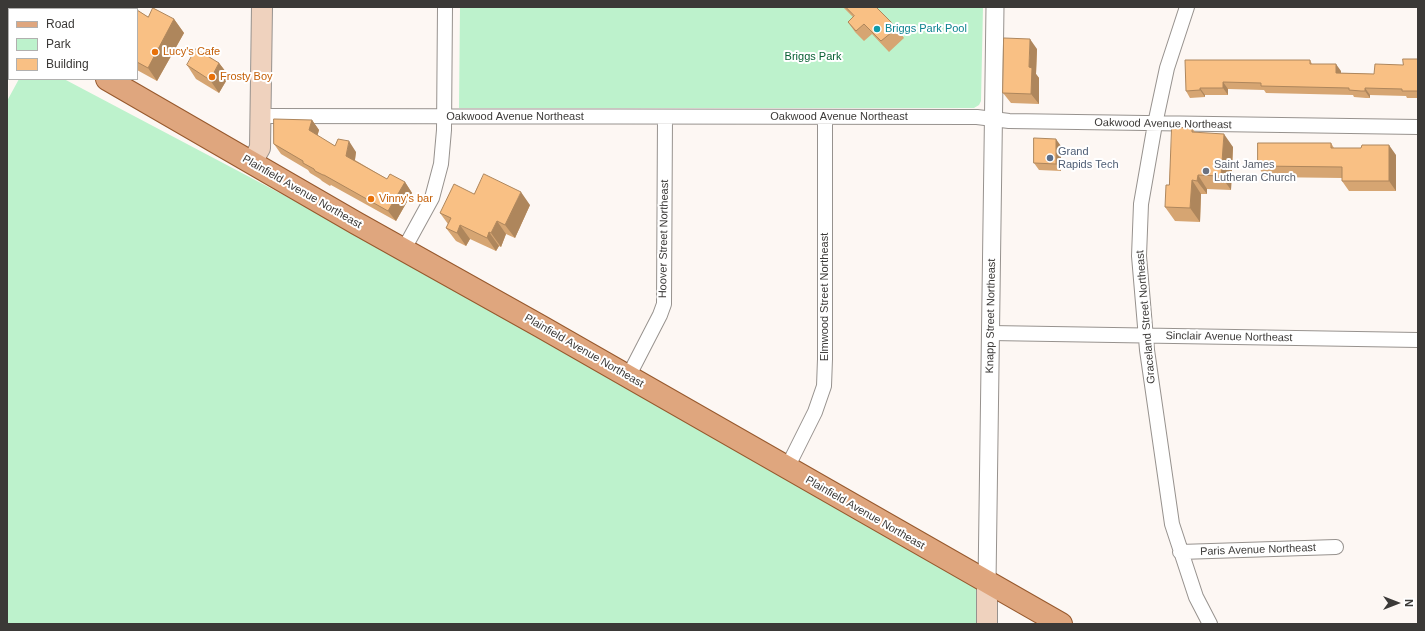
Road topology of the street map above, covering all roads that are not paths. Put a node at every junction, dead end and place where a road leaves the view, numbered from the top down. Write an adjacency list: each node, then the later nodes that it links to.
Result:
1 (262, 7): 6 (main road)
2 (445, 7): 7 (street)
3 (994, 7): 10 (street, Knapp Street Northeast)
4 (1187, 7): 11 (street, Graceland Street Northeast)
5 (109, 80): 13 (main road, Plainfield Avenue Northeast)
6 (260, 116): 7 (street, Oakwood Avenue Northeast); 13 (main road)
7 (444, 117): 8 (street, Oakwood Avenue Northeast); 14 (street)
8 (665, 117): 9 (street, Oakwood Avenue Northeast); 18 (street, Hoover Street Northeast)
9 (825, 117): 10 (street, Oakwood Avenue Northeast); 19 (street, Elmwood Street Northeast)
10 (993, 119): 11 (street, Oakwood Avenue Northeast); 15 (street, Knapp Street Northeast)
11 (1155, 124): 12 (street, Oakwood Avenue Northeast); 16 (street, Graceland Street Northeast)
12 (1418, 127)
13 (252, 162): 14 (main road, Plainfield Avenue Northeast)
14 (404, 250): 18 (main road, Plainfield Avenue Northeast)
15 (991, 333): 16 (street, Sinclair Avenue Northeast); 22 (street, Knapp Street Northeast)
16 (1146, 335): 17 (street, Sinclair Avenue Northeast); 21 (street, Graceland Street Northeast)
17 (1418, 340)
18 (628, 377): 19 (main road, Plainfield Avenue Northeast)
19 (787, 468): 22 (main road, Plainfield Avenue Northeast)
20 (1336, 547): 21 (street, Paris Avenue Northeast)
21 (1180, 552): 25 (street, Graceland Street Northeast)
22 (987, 582): 23 (main road, Knapp Street Northeast); 24 (main road, Plainfield Avenue Northeast)
23 (987, 624)
24 (1061, 624)
25 (1210, 624)

